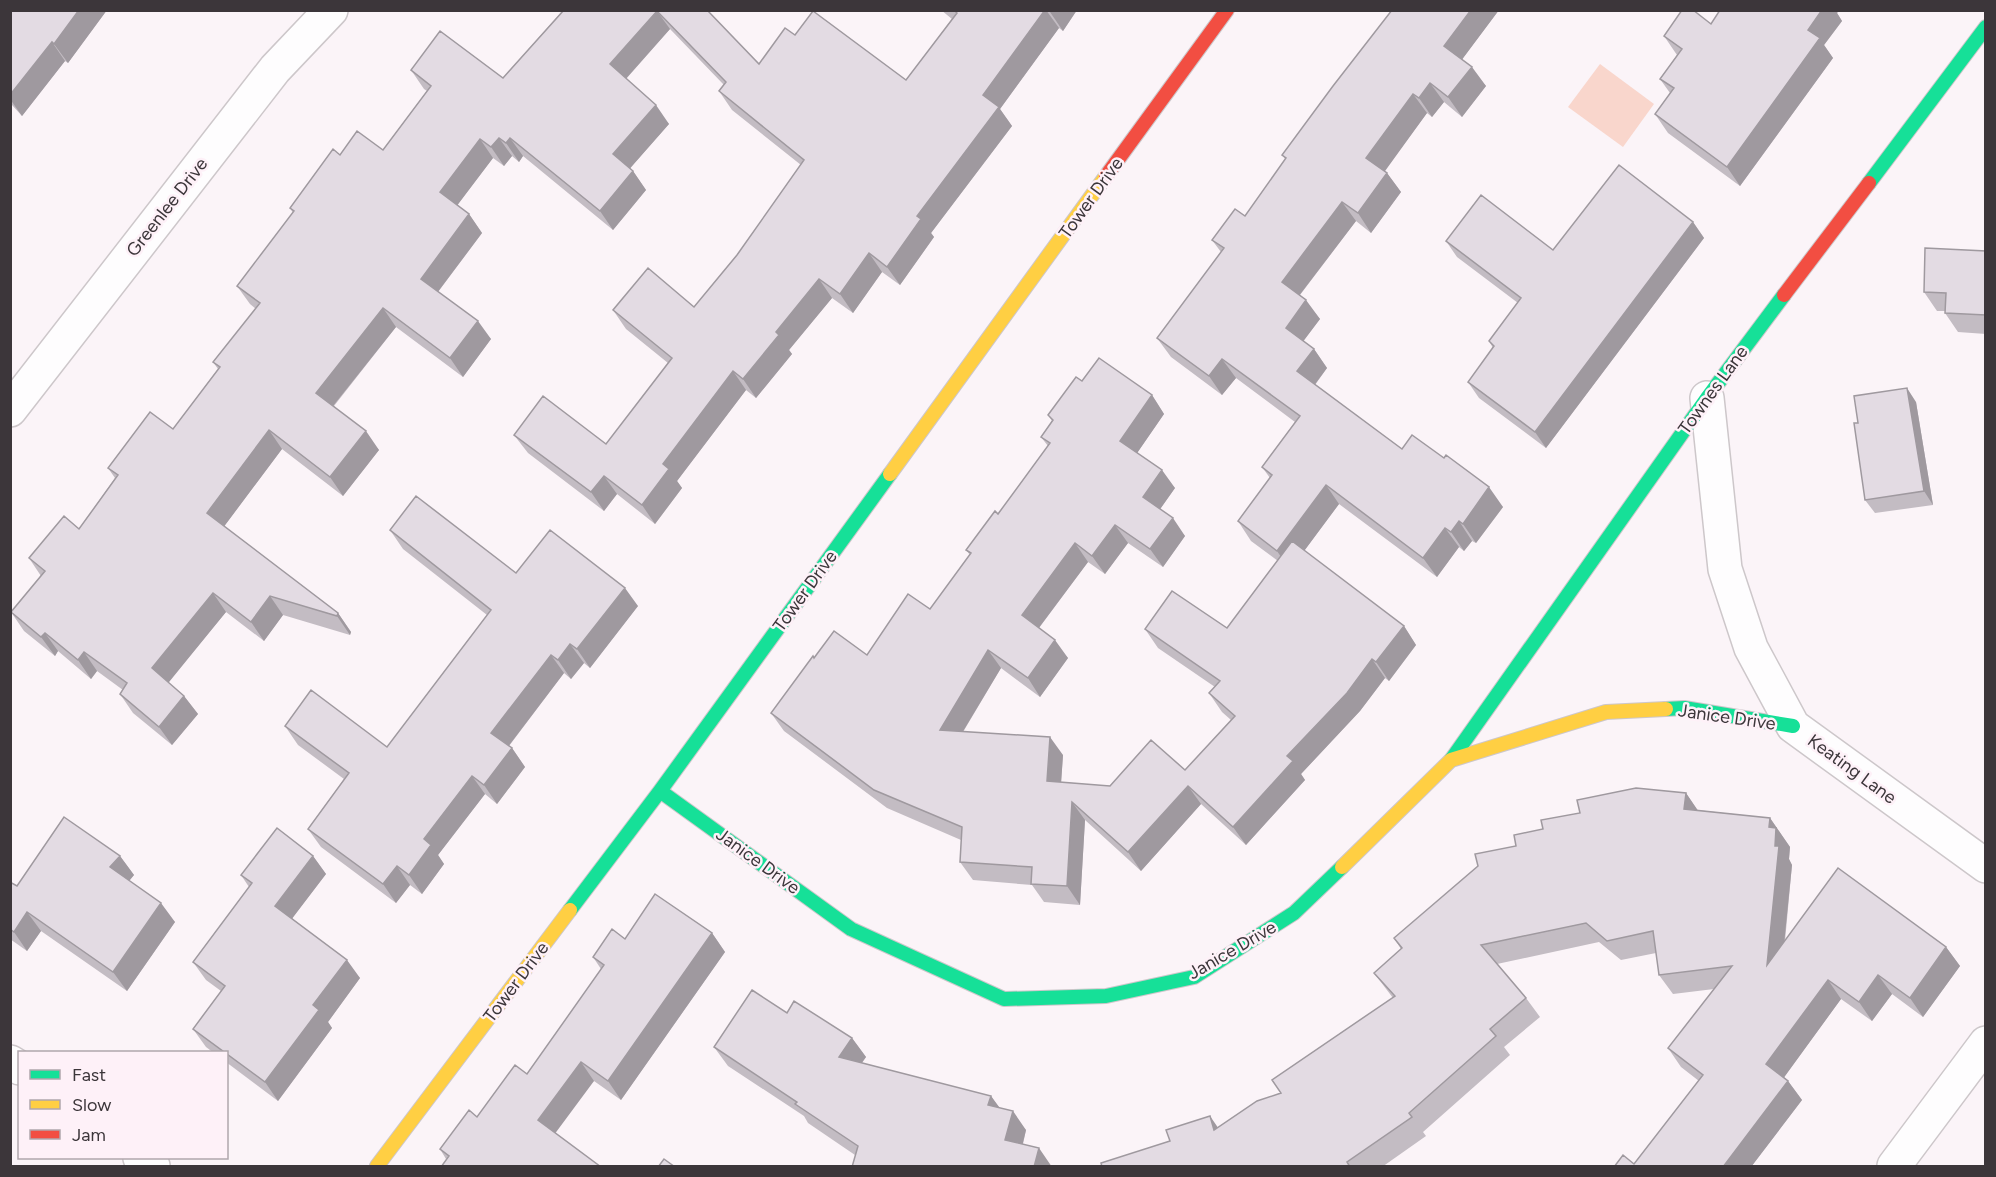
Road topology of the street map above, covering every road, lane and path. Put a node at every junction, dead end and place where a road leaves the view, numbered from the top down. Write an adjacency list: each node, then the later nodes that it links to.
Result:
1 (331, 10): 5 (street, Greenlee Drive)
2 (1227, 10): 8 (street, Tower Drive)
3 (1986, 27): 4 (street, Townes Lane)
4 (1707, 398): 6 (street, Keating Lane); 7 (street, Townes Lane)
5 (10, 410)
6 (1793, 726): 7 (street, Janice Drive); 9 (street, Keating Lane)
7 (1451, 760): 8 (street, Janice Drive)
8 (660, 791): 11 (street, Tower Drive)
9 (1986, 866)
10 (1986, 1043): 12 (street)
11 (377, 1167)
12 (1894, 1167)

